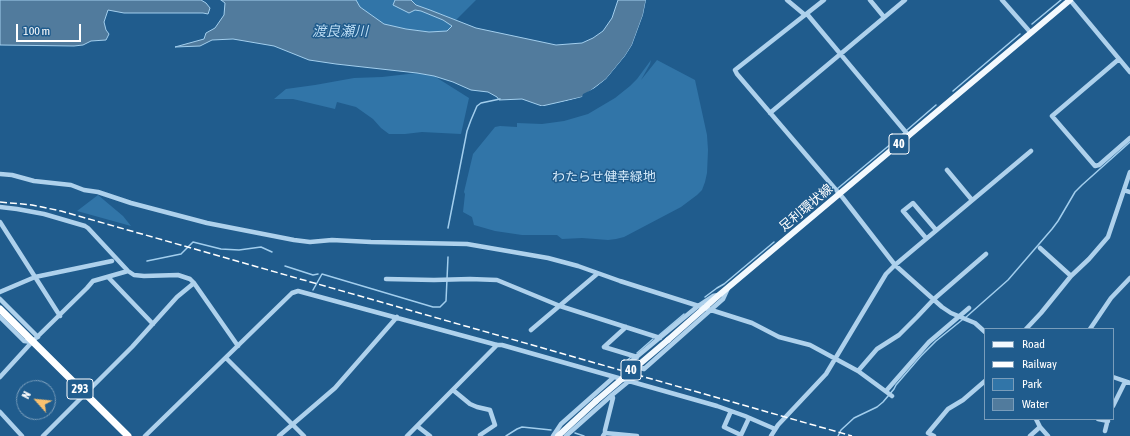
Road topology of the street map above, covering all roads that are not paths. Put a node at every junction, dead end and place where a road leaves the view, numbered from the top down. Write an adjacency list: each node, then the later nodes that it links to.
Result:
1 (788, 0): 7 (street)
2 (824, 0): 7 (street)
3 (870, 0): 8 (street)
4 (905, 0): 8 (street)
5 (1002, 0): 9 (street)
6 (1070, 0): 9 (main road, 足利環状線 / 40); 11 (street)
7 (806, 15): 10 (street); 13 (street)
8 (884, 17): 10 (street)
9 (1031, 33): 14 (main road, 足利環状線 / 40)
10 (840, 54): 13 (street); 14 (street)
11 (1119, 59): 12 (street); 15 (street)
12 (1130, 72)
13 (770, 113): 22 (street)
14 (909, 136): 22 (main road, 足利環状線 / 40)
15 (1130, 138)
16 (1031, 151): 23 (street)
17 (947, 170): 23 (street)
18 (1130, 172): 20 (street)
19 (0, 174): 28 (street)
20 (1124, 190): 21 (street); 36 (street)
21 (1130, 192)
22 (839, 195): 33 (street); 42 (main road, 足利環状線 / 40)
23 (972, 200): 26 (street)
24 (0, 207): 34 (street)
25 (0, 222): 37 (street)
26 (936, 230): 27 (street); 27 (street)
27 (926, 238): 33 (street)
28 (310, 242): 29 (street); 35 (street)
29 (306, 248)
30 (1040, 248): 36 (street)
31 (986, 254): 45 (street)
32 (112, 261): 37 (street)
33 (895, 265): 45 (street); 68 (street)
34 (128, 271): 38 (street); 41 (street)
35 (597, 274): 46 (street); 47 (street)
36 (1071, 276): 57 (street)
37 (35, 277): 43 (street); 51 (street)
38 (108, 277): 51 (street); 55 (street)
39 (1130, 278): 58 (street)
40 (386, 279): 46 (street)
41 (194, 283): 55 (street); 65 (street)
42 (728, 288): 47 (main road, 足利環状線 / 40); 50 (street)
43 (0, 292)
44 (0, 299): 61 (street)
45 (934, 299): 52 (street); 69 (street)
46 (560, 306): 56 (street); 59 (street)
47 (701, 307): 50 (street); 62 (street); 103 (main road, 足利環状線 / 40, bridge)
48 (969, 308): 52 (street)
49 (0, 309): 63 (highway, 293)
50 (711, 310): 66 (street); 68 (street)
51 (60, 316): 61 (street)
52 (960, 316): 60 (street); 77 (street)
53 (0, 317): 63 (street)
54 (397, 317): 64 (street); 65 (street); 87 (street)
55 (153, 324): 78 (street)
56 (626, 327): 62 (street); 66 (street)
57 (1027, 328)
58 (1091, 328)
59 (530, 330)
60 (984, 331)
61 (38, 337): 63 (street)
62 (660, 338): 66 (street)
63 (32, 342): 70 (street); 78 (highway, 293)
64 (497, 345): 71 (street); 76 (street)
65 (238, 346): 67 (street)
66 (637, 357)
67 (226, 358): 87 (street); 97 (street)
68 (835, 359): 69 (street); 90 (street)
69 (858, 371): 77 (street)
70 (0, 377)
71 (614, 377): 73 (street); 102 (street)
72 (1114, 377): 75 (street)
73 (629, 381): 79 (street); 82 (street)
74 (984, 382): 107 (street)
75 (1128, 382): 81 (street)
76 (454, 390): 88 (street); 94 (street)
77 (886, 391): 80 (street)
78 (85, 394): 95 (street); 96 (highway, 293)
79 (612, 395): 92 (street); 104 (street)
80 (892, 395)
81 (1114, 404)
82 (731, 411): 84 (street); 84 (street)
83 (0, 412): 93 (street)
84 (749, 418): 90 (street)
85 (1036, 420): 89 (street)
86 (1108, 420): 91 (street)
87 (292, 425): 98 (street); 99 (street)
88 (417, 426): 100 (street); 101 (street)
89 (1040, 427): 108 (street); 109 (street)
90 (775, 429): 106 (street)
91 (1106, 431)
92 (604, 434): 105 (street)
93 (20, 435)
94 (480, 435)
95 (43, 436)
96 (128, 436)
97 (145, 436)
98 (279, 436)
99 (304, 436)
100 (407, 436)
101 (430, 436)
102 (552, 436)
103 (558, 436)
104 (566, 436)
105 (637, 436)
106 (771, 436)
107 (934, 436)
108 (1030, 436)
109 (1048, 436)

